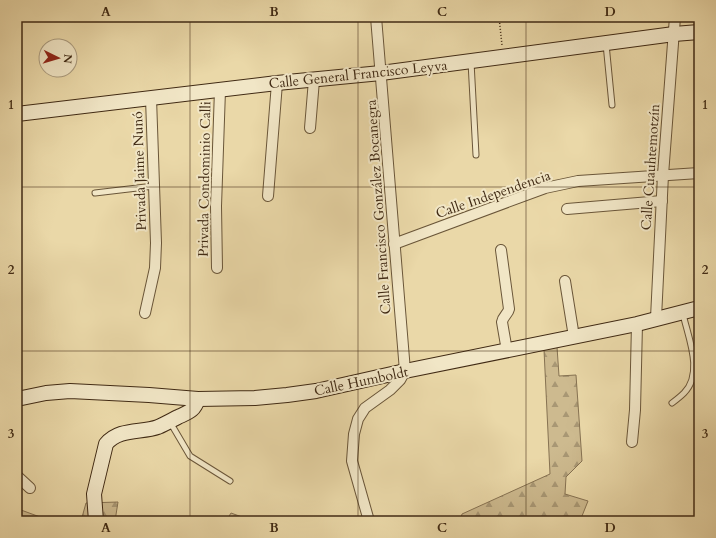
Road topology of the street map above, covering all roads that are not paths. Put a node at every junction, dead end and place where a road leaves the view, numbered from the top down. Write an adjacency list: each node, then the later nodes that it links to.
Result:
1 (376, 17): 7 (street, Calle Francisco González Bocanegra)
2 (675, 17): 4 (street, Calle Cuauhtemotzín)
3 (699, 32): 4 (street, Calle General Francisco Leyva)
4 (674, 34): 5 (street, Calle General Francisco Leyva); 17 (street, Calle Cuauhtemotzín)
5 (606, 43): 6 (street, Calle General Francisco Leyva); 12 (lane)
6 (471, 61): 7 (street, Calle General Francisco Leyva); 15 (lane)
7 (381, 73): 8 (street, Calle General Francisco Leyva); 23 (street, Calle Francisco González Bocanegra)
8 (314, 80): 9 (street, Calle General Francisco Leyva); 14 (street)
9 (277, 83): 10 (street, Calle General Francisco Leyva); 20 (street)
10 (220, 90): 11 (street, Calle General Francisco Leyva); 25 (street, Privada Condominio Calli)
11 (151, 98): 13 (street, Calle General Francisco Leyva); 18 (street, Privada Jaime Nunó)
12 (612, 105)
13 (17, 114)
14 (310, 128)
15 (476, 155)
16 (699, 173): 17 (street, Calle Independencia)
17 (663, 175): 21 (street, Calle Cuauhtemotzín); 23 (street, Calle Independencia)
18 (154, 186): 19 (lane); 29 (street, Privada Jaime Nunó)
19 (95, 193)
20 (268, 196)
21 (662, 201): 22 (street); 30 (street, Calle Cuauhtemotzín)
22 (567, 209)
23 (394, 244): 34 (street, Calle Francisco González Bocanegra)
24 (501, 250): 33 (street)
25 (217, 268)
26 (565, 281): 32 (street)
27 (699, 308): 28 (street, Calle Humboldt)
28 (683, 312): 30 (street, Calle Humboldt); 37 (lane)
29 (145, 314)
30 (656, 318): 31 (street, Calle Humboldt)
31 (637, 324): 32 (street, Calle Humboldt); 39 (street)
32 (574, 337): 33 (street, Calle Humboldt)
33 (507, 350): 34 (street, Calle Humboldt)
34 (405, 371): 36 (street, Calle Humboldt); 44 (street)
35 (17, 399): 36 (street, Calle Humboldt)
36 (198, 399): 38 (street)
37 (672, 403)
38 (170, 421): 41 (lane); 43 (street)
39 (632, 442)
40 (17, 476): 42 (street)
41 (230, 480)
42 (30, 488)
43 (96, 521)
44 (369, 521)

